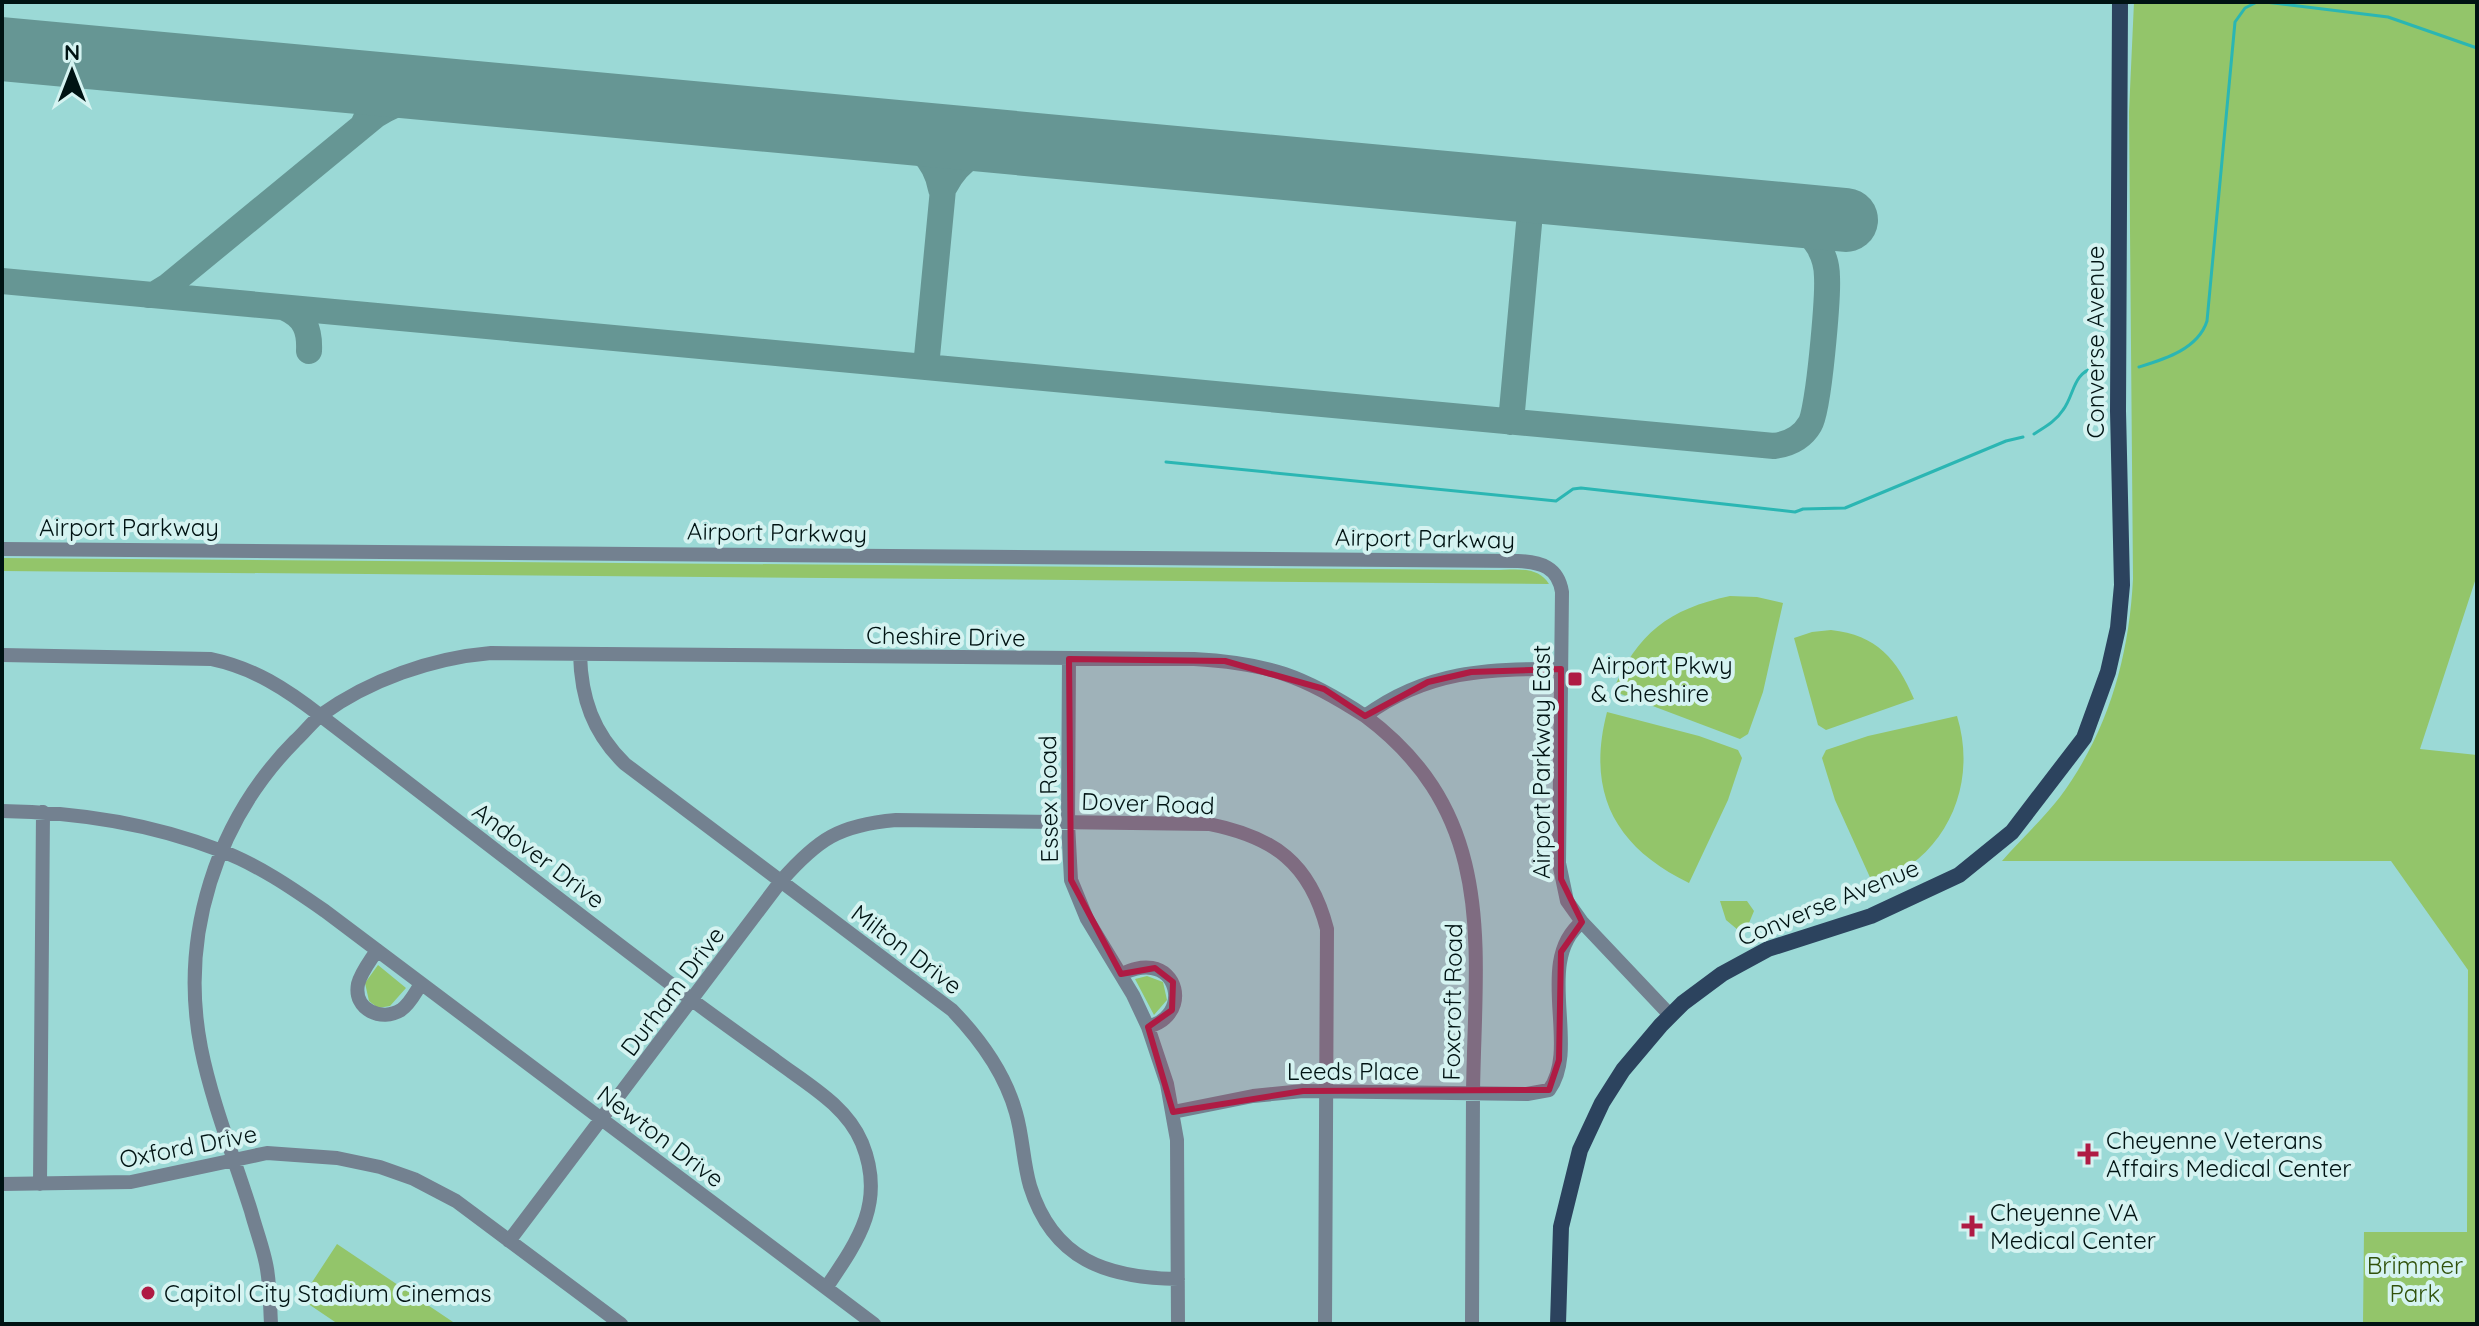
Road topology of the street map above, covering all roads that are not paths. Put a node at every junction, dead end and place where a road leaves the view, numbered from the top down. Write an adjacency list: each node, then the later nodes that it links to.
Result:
1 (2120, 2): 20 (main road, Converse Avenue)
2 (2, 549): 3 (street, Airport Parkway)
3 (1550, 568): 7 (street, Airport Parkway East)
4 (580, 654): 6 (street, Cheshire Drive); 8 (street, Cheshire Drive); 14 (street, Milton Drive)
5 (2, 655): 8 (street, Andover Drive)
6 (1069, 659): 9 (street, Cheshire Drive); 12 (street, Essex Road)
7 (1561, 669): 9 (street); 15 (street, Airport Parkway East)
8 (321, 716): 13 (street, Cheshire Drive); 19 (street, Andover Drive)
9 (1365, 716): 23 (street, Foxcroft Road)
10 (2, 811): 11 (street, Newton Drive)
11 (43, 812): 13 (street, Newton Drive); 28 (street)
12 (1068, 823): 14 (street, Dover Road); 17 (street, Essex Road); 22 (street, Dover Road)
13 (221, 850): 16 (street, Newton Drive); 26 (street, Cheshire Drive)
14 (781, 881): 19 (street, Durham Drive); 30 (street, Milton Drive)
15 (1582, 922): 20 (street, Airport Parkway East); 23 (street, Leeds Place)
16 (377, 950): 18 (street, Newton Drive); 18 (street)
17 (1121, 974): 21 (street, Essex Road); 21 (street)
18 (421, 984): 25 (street, Newton Drive)
19 (693, 1001): 25 (street, Durham Drive); 31 (street, Andover Drive)
20 (1670, 1015): 38 (main road, Converse Avenue)
21 (1148, 1027): 24 (street, Essex Road)
22 (1327, 1091): 23 (street, Leeds Place); 24 (street, Leeds Place); 36 (street, Dover Road)
23 (1473, 1093): 37 (street, Foxcroft Road)
24 (1173, 1112): 30 (street, Essex Road)
25 (601, 1119): 29 (street, Durham Drive); 31 (street, Newton Drive)
26 (234, 1158): 28 (street, Oxford Drive); 29 (street, Oxford Drive); 32 (street, Cheshire Drive)
27 (2, 1184): 28 (street, Oxford Drive)
28 (40, 1184)
29 (509, 1241): 33 (street, Oxford Drive)
30 (1178, 1279): 35 (street, Essex Road)
31 (826, 1288): 34 (street, Newton Drive)
32 (271, 1324)
33 (621, 1324)
34 (874, 1324)
35 (1178, 1324)
36 (1325, 1324)
37 (1472, 1324)
38 (1558, 1324)

